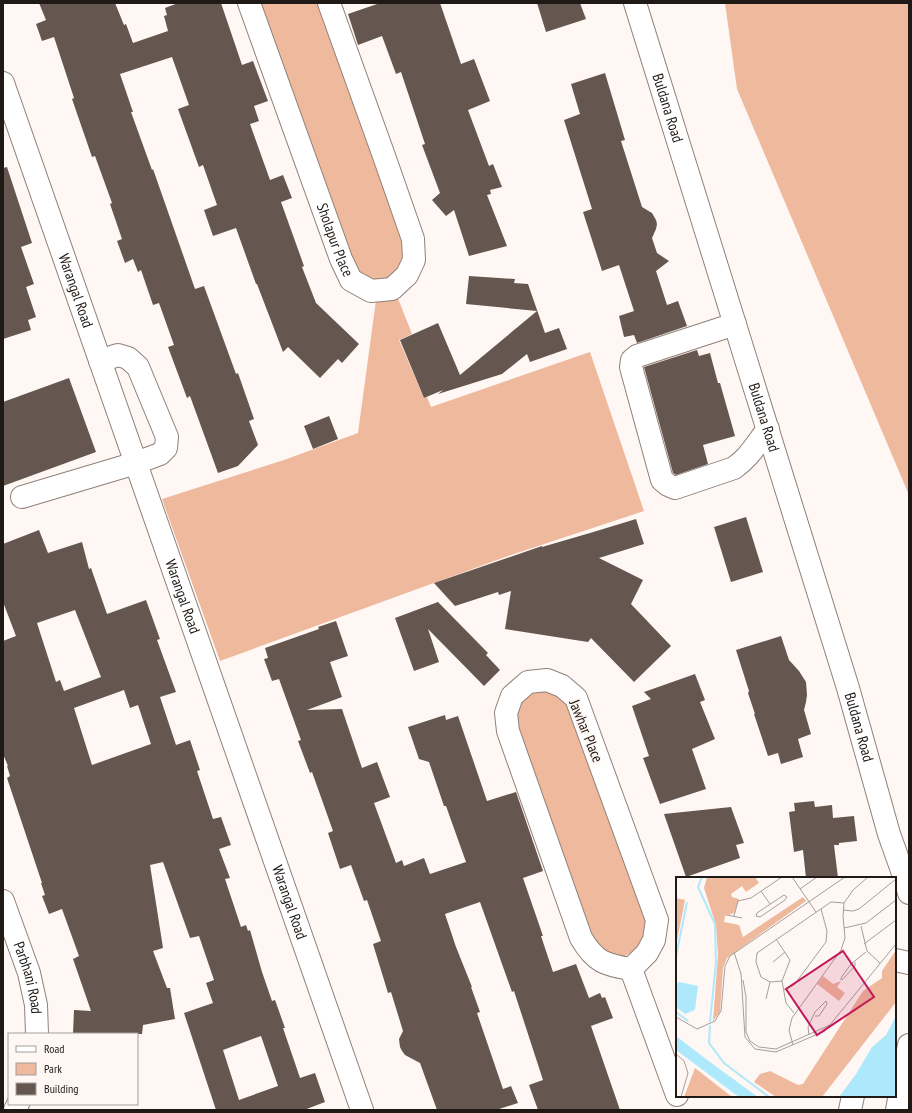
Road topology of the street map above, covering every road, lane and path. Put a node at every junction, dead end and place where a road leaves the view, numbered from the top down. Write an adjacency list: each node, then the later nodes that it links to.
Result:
1 (249, 3): 2 (street, Sholapur Place)
2 (329, 3)
3 (635, 3): 5 (street, Buldana Road)
4 (3, 84): 6 (street, Warangal Road)
5 (735, 324): 7 (street, Buldana Road); 7 (street)
6 (100, 361): 8 (street, Warangal Road); 8 (street)
7 (768, 428): 10 (street, Buldana Road)
8 (136, 463): 9 (street); 22 (street, Warangal Road)
9 (22, 497)
10 (889, 834): 11 (street, Buldana Road); 12 (street, Buldana Road)
11 (888, 877)
12 (909, 894)
13 (3, 901): 17 (street, Parbhani Road)
14 (896, 960): 15 (street)
15 (909, 964)
16 (631, 969): 16 (street, Jawhar Place); 19 (street)
17 (37, 1033)
18 (909, 1045): 25 (street)
19 (676, 1092)
20 (678, 1097): 23 (street)
21 (853, 1097): 24 (street)
22 (362, 1110)
23 (683, 1110)
24 (850, 1110)
25 (897, 1110)

